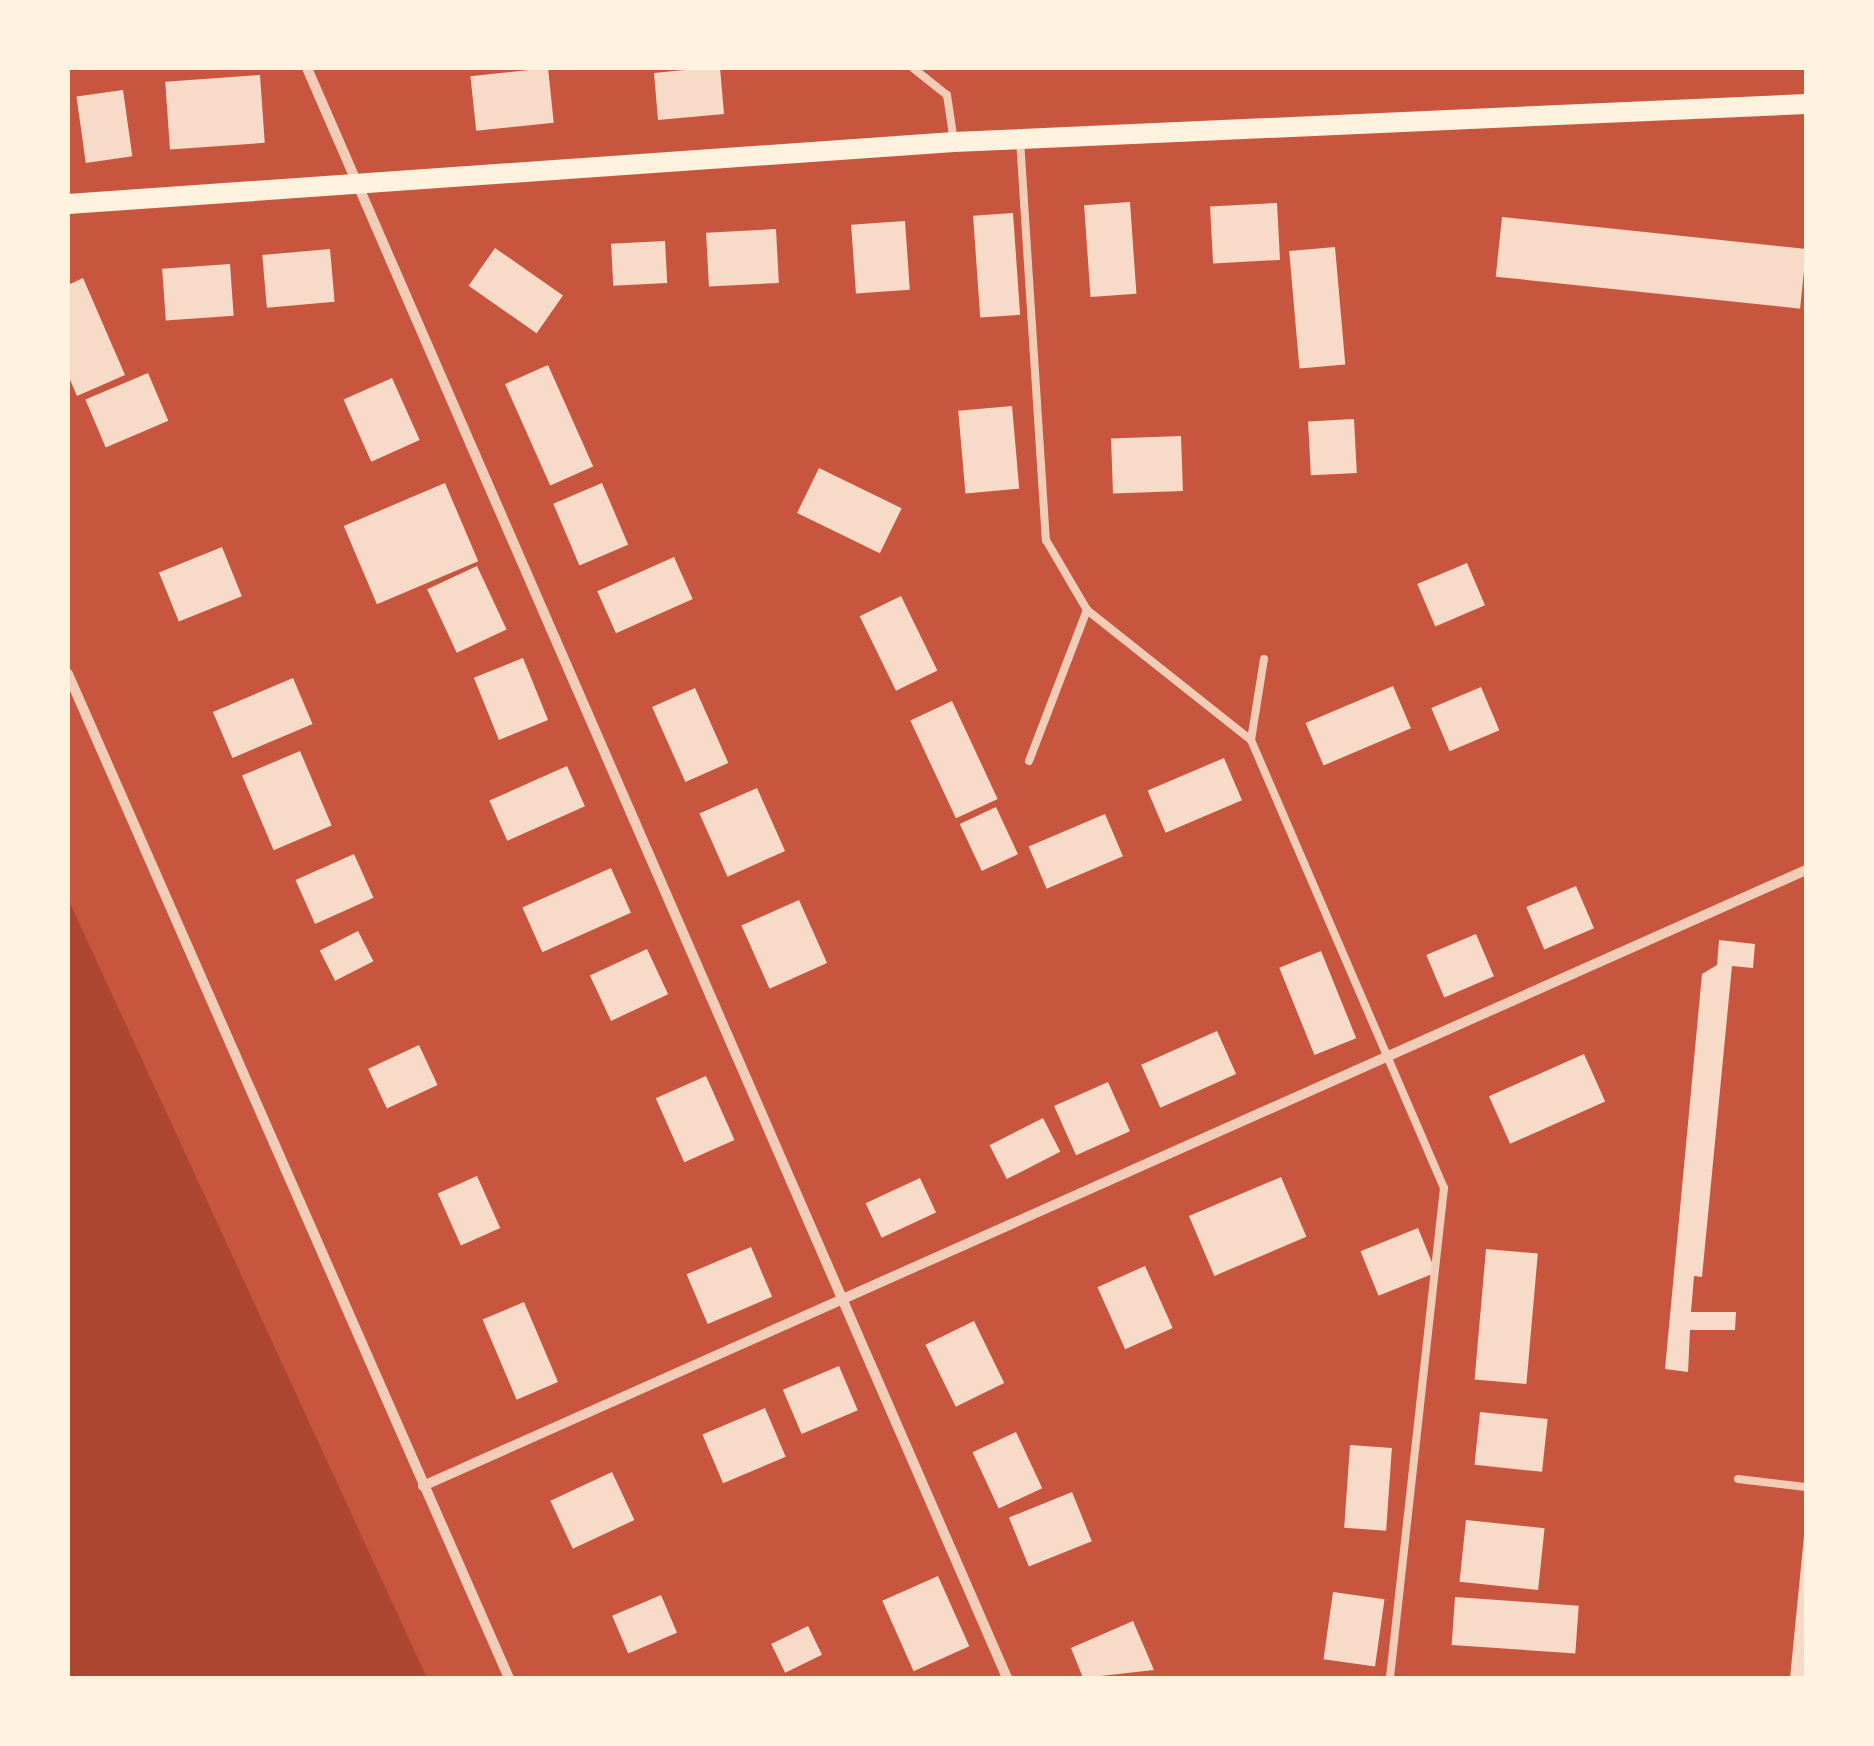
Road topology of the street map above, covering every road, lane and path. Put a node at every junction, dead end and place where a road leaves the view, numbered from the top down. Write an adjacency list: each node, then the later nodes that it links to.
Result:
1 (307, 68): 6 (street)
2 (914, 68): 5 (lane)
3 (1806, 104): 4 (main road)
4 (1020, 140): 5 (main road); 8 (lane)
5 (954, 142): 6 (main road)
6 (360, 188): 7 (main road); 15 (street)
7 (68, 204)
8 (1087, 610): 11 (lane); 12 (lane)
9 (1264, 658): 11 (lane)
10 (68, 674): 17 (street)
11 (1251, 740): 14 (lane)
12 (1028, 762)
13 (1806, 870): 14 (street)
14 (1393, 1061): 15 (street); 21 (lane)
15 (840, 1306): 17 (street); 20 (street)
16 (1738, 1479): 18 (lane)
17 (423, 1486): 19 (street)
18 (1806, 1487)
19 (510, 1678)
20 (1007, 1678)
21 (1390, 1678)

